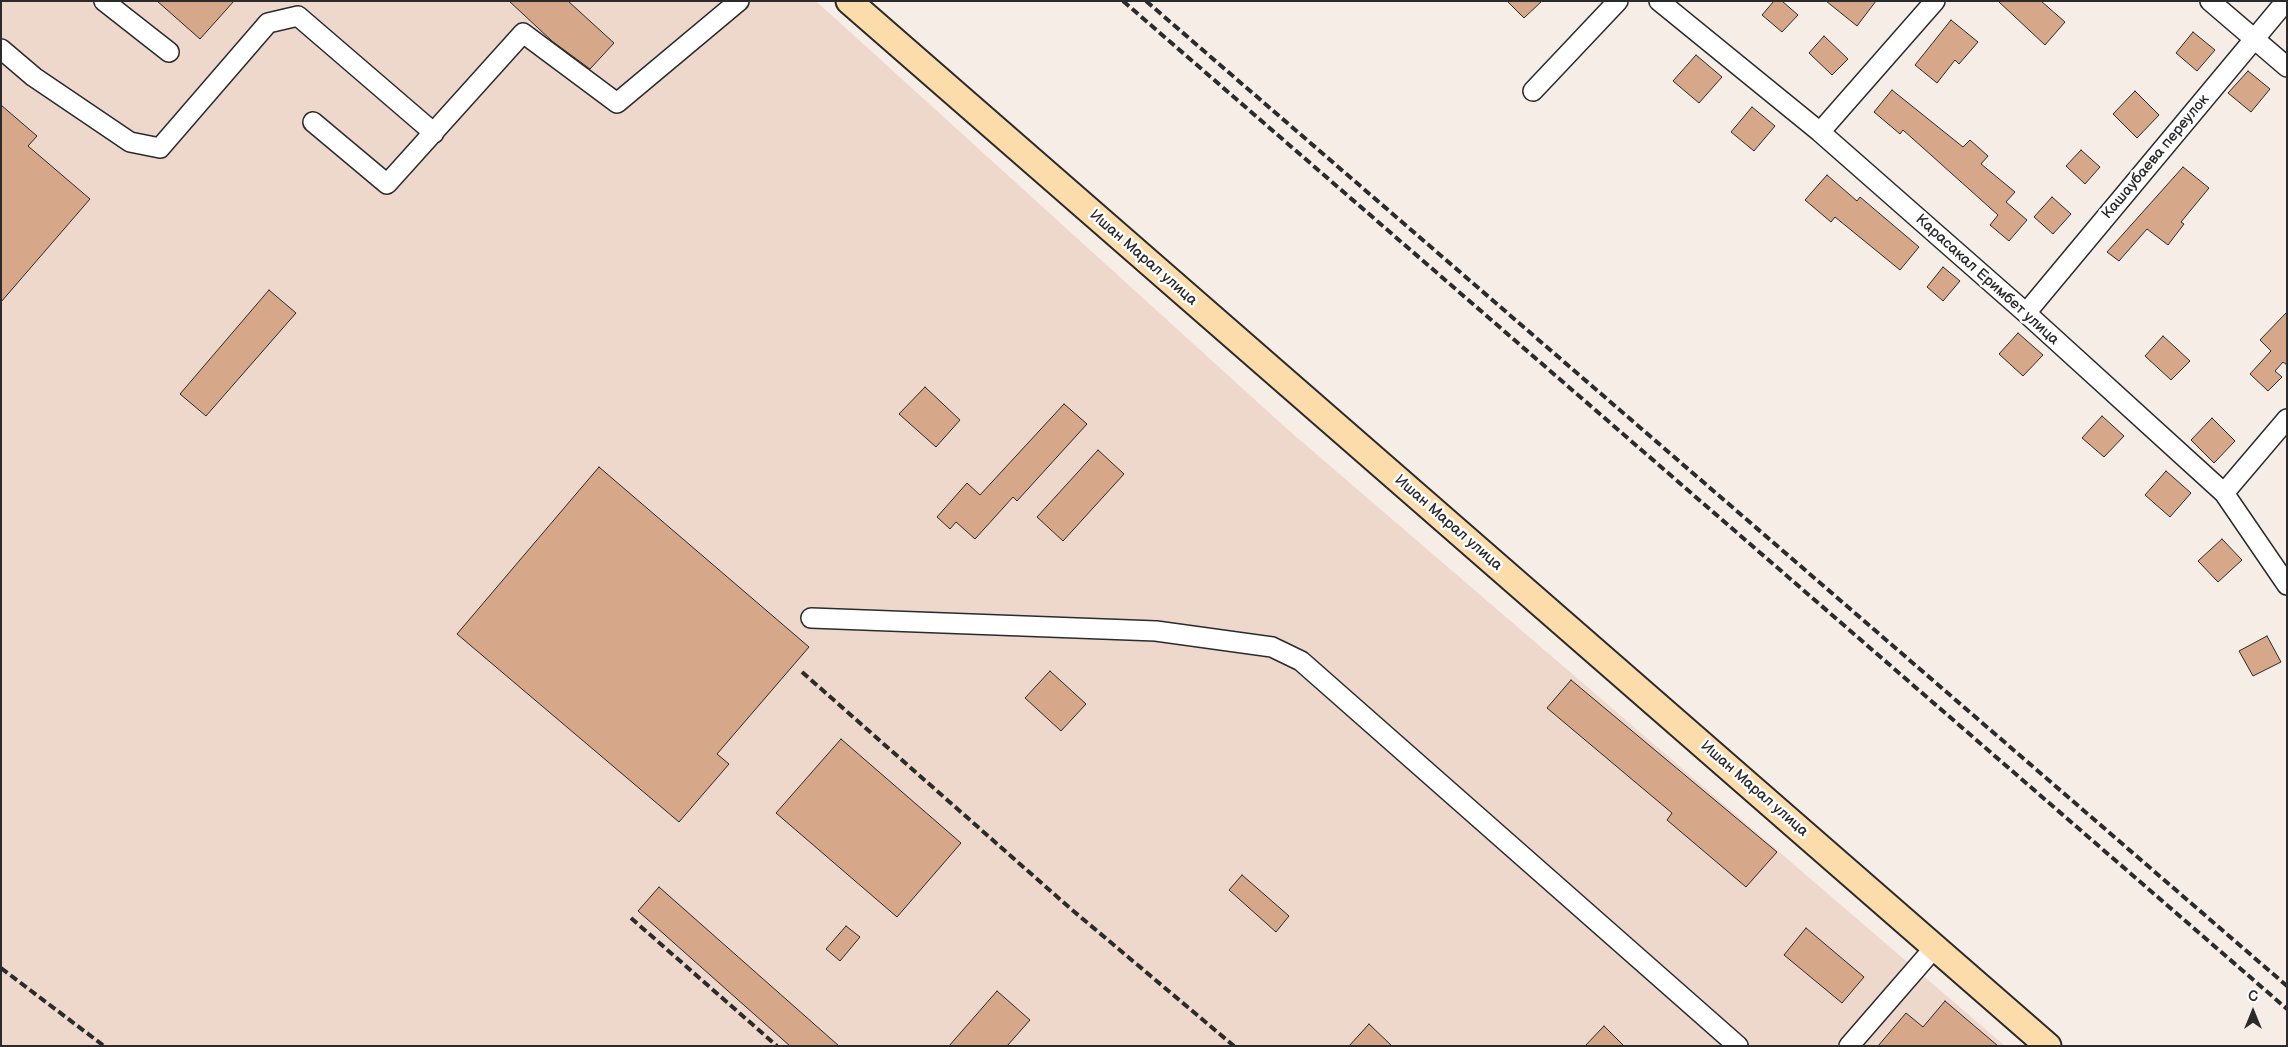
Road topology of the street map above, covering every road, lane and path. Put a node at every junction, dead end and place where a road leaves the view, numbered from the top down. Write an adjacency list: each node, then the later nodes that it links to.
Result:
1 (104, 1): 11 (street)
2 (739, 1): 16 (street)
3 (849, 1): 22 (main road, Ишан Марал улица)
4 (1618, 1): 13 (street)
5 (1659, 1): 15 (street, Карасакал Еримбет улица)
6 (1935, 1): 15 (street)
7 (2210, 1): 9 (street)
8 (2286, 1): 9 (street, Кашаубаева переулок)
9 (2254, 38): 12 (street); 17 (street, Кашаубаева переулок)
10 (1, 49): 16 (street)
11 (169, 52)
12 (2287, 67)
13 (1533, 91)
14 (313, 122): 16 (street)
15 (1820, 132): 17 (street, Карасакал Еримбет улица)
16 (434, 133)
17 (2026, 313): 19 (street, Карасакал Еримбет улица)
18 (2287, 419): 19 (street)
19 (2224, 493): 20 (street, Карасакал Еримбет улица)
20 (2287, 585)
21 (811, 618): 23 (street)
22 (1935, 947): 24 (street); 25 (main road, Ишан Марал улица)
23 (1738, 1046)
24 (1849, 1046)
25 (2048, 1046)

